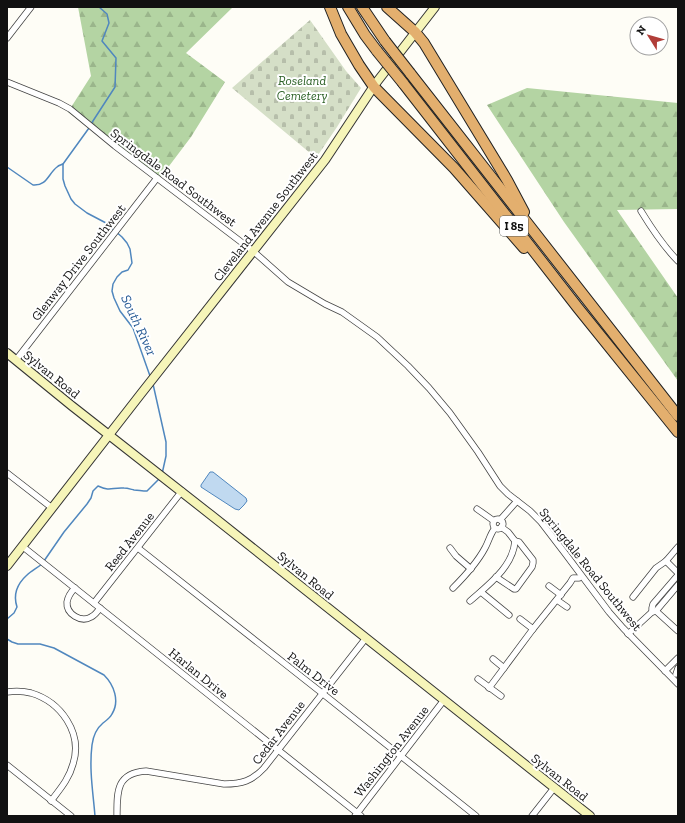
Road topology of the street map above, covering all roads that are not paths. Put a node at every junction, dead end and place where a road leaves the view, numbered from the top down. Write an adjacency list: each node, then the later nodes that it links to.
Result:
1 (31, 7): 8 (street)
2 (330, 7): 10 (highway)
3 (348, 7): 16 (highway, I 85, bridge)
4 (362, 7): 13 (highway, I 85, bridge)
5 (387, 7): 7 (highway)
6 (435, 7): 7 (main road, Cleveland Avenue Southwest)
7 (415, 32): 10 (main road, Cleveland Avenue Southwest); 13 (highway)
8 (7, 38)
9 (7, 82): 11 (street, Springdale Road Southwest)
10 (374, 87): 14 (main road, Cleveland Avenue Southwest); 16 (highway)
11 (157, 178): 14 (street, Springdale Road Southwest); 18 (street, Glenway Drive Southwest)
12 (641, 211): 15 (street)
13 (533, 230): 19 (highway, I 85)
14 (253, 251): 21 (main road, Cleveland Avenue Southwest); 24 (street, Springdale Road Southwest)
15 (678, 261)
16 (578, 308): 20 (highway, I 85)
17 (7, 353): 18 (main road, Sylvan Road)
18 (16, 360): 21 (main road, Sylvan Road)
19 (678, 416)
20 (678, 432)
21 (109, 435): 23 (main road, Sylvan Road); 25 (main road, Cleveland Avenue Southwest)
22 (7, 473): 25 (street)
23 (182, 491): 32 (street, Reed Avenue); 58 (main road, Sylvan Road)
24 (517, 501): 27 (street); 40 (street, Springdale Road Southwest)
25 (52, 508): 31 (main road, Cleveland Avenue Southwest)
26 (477, 509): 28 (street)
27 (500, 520): 28 (street); 29 (street)
28 (494, 521): 29 (street)
29 (498, 528): 30 (street); 37 (street)
30 (515, 541): 39 (street); 39 (street)
31 (22, 546): 36 (main road, Cleveland Avenue Southwest); 43 (street, Harlan Drive)
32 (138, 548): 49 (street, Reed Avenue); 67 (street, Palm Drive)
33 (450, 548): 37 (street)
34 (678, 548): 35 (street)
35 (666, 561): 38 (street); 47 (street)
36 (7, 566)
37 (471, 569): 44 (street)
38 (678, 574): 52 (street)
39 (496, 577): 45 (street)
40 (581, 577): 46 (street); 57 (street, Springdale Road Southwest)
41 (678, 585): 52 (street)
42 (549, 586): 46 (street)
43 (74, 588): 49 (street, Harlan Drive); 51 (street)
44 (453, 588)
45 (481, 592): 48 (street); 53 (street)
46 (558, 597): 50 (street); 55 (street)
47 (633, 597)
48 (470, 601)
49 (94, 603): 51 (street, Harlan Drive)
50 (567, 607)
51 (100, 608): 70 (street, Harlan Drive)
52 (654, 612): 56 (street); 57 (street)
53 (509, 615)
54 (520, 619): 55 (street)
55 (533, 629): 61 (street)
56 (678, 631)
57 (628, 634): 62 (street, Springdale Road Southwest)
58 (366, 638): 67 (street, Cedar Avenue); 69 (main road, Sylvan Road)
59 (678, 658): 62 (street)
60 (492, 659): 61 (street)
61 (504, 668): 65 (street)
62 (665, 671): 64 (street, Springdale Road Southwest)
63 (478, 679): 65 (street)
64 (678, 684)
65 (489, 688): 68 (street)
66 (7, 692): 74 (street)
67 (322, 693): 70 (street, Cedar Avenue); 71 (street, Palm Drive)
68 (501, 696)
69 (444, 700): 71 (street, Washington Avenue); 73 (main road, Sylvan Road)
70 (278, 750): 75 (street, Harlan Drive); 77 (street, Cedar Avenue)
71 (401, 756): 75 (street, Washington Avenue); 78 (street, Palm Drive)
72 (7, 765): 74 (street)
73 (554, 788): 79 (street); 80 (main road, Sylvan Road)
74 (51, 801): 76 (street)
75 (358, 815)
76 (71, 816)
77 (117, 816)
78 (476, 816)
79 (532, 816)
80 (590, 816)

